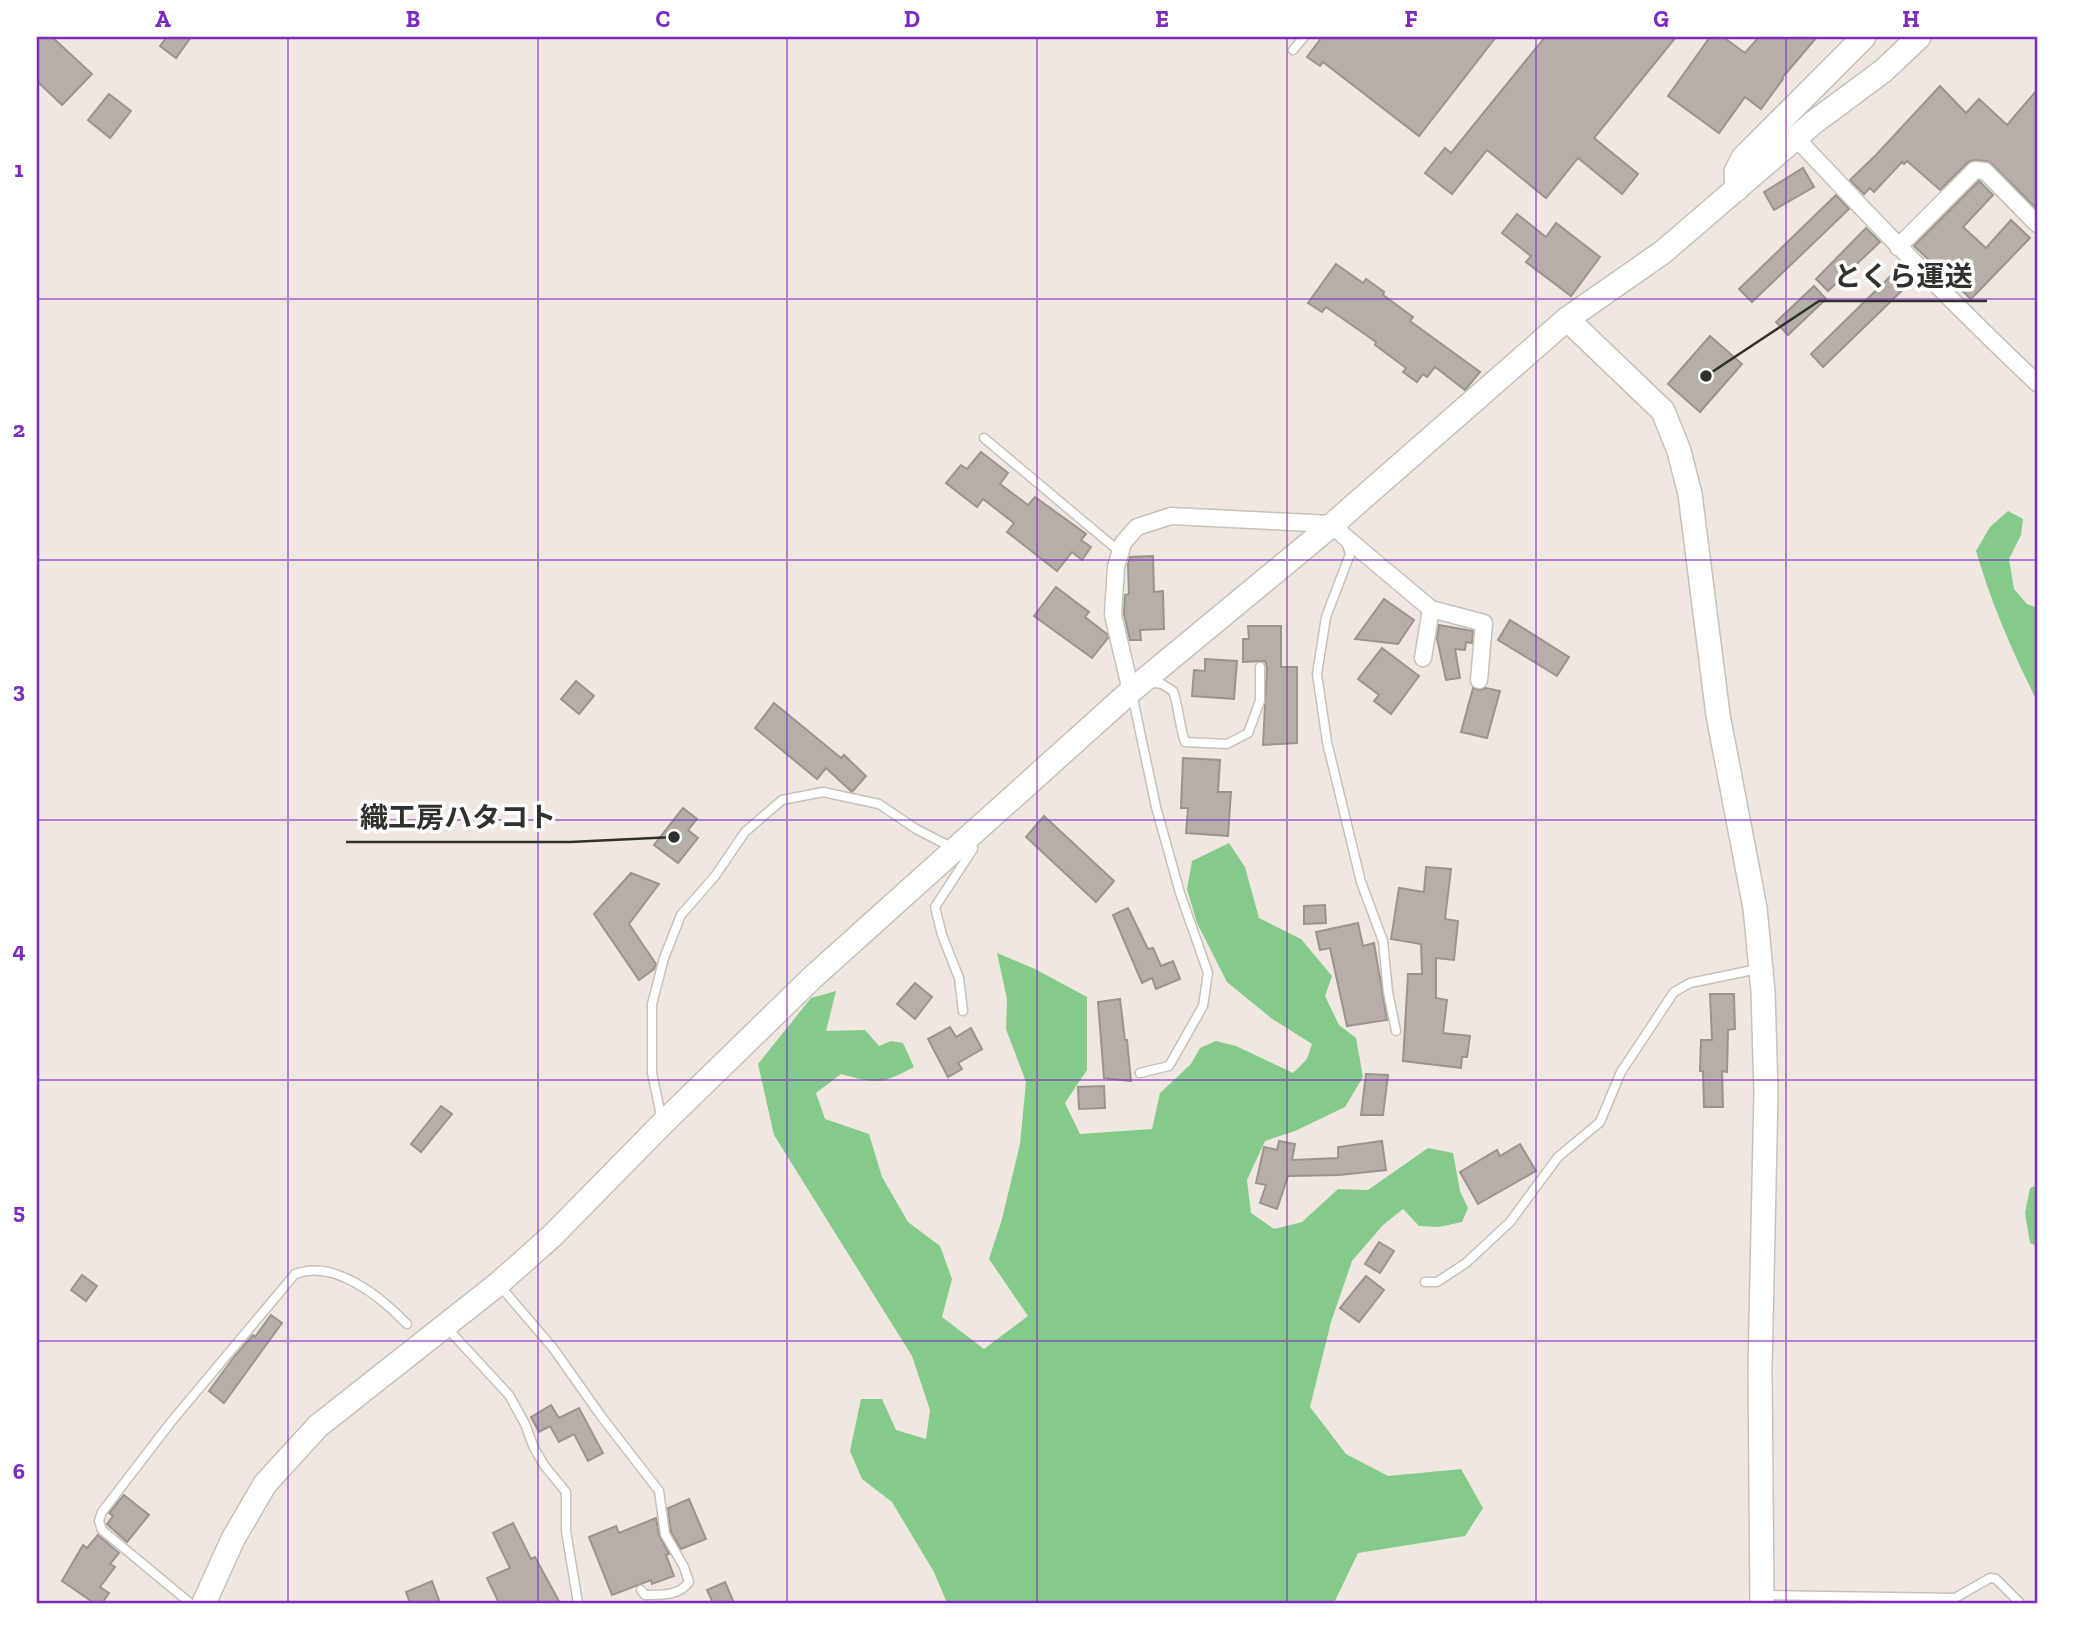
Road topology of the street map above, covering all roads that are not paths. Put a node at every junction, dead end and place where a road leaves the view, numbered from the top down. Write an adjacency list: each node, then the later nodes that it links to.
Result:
1 (1304, 37): 4 (lane)
2 (1864, 37): 6 (street)
3 (1919, 37): 5 (street)
4 (1293, 50)
5 (1796, 138): 6 (street); 8 (street)
6 (1737, 189): 9 (street)
7 (2037, 224): 8 (street)
8 (1898, 247): 10 (street)
9 (1567, 319): 12 (street); 20 (street)
10 (2037, 383)
11 (984, 438): 13 (lane)
12 (1338, 530): 13 (street); 14 (street); 18 (street); 22 (lane)
13 (1120, 552): 18 (street)
14 (1431, 609): 15 (street); 17 (street)
15 (1423, 657)
16 (1261, 667): 18 (lane)
17 (1479, 680)
18 (1138, 686): 19 (street); 23 (lane)
19 (963, 842): 21 (lane); 24 (street); 24 (lane)
20 (1761, 969): 25 (lane); 30 (street)
21 (964, 1011)
22 (1396, 1031)
23 (1140, 1073)
24 (663, 1123): 26 (street)
25 (1426, 1282)
26 (498, 1284): 28 (street); 29 (lane)
27 (407, 1324): 31 (lane)
28 (445, 1325): 32 (street); 33 (lane)
29 (641, 1590)
30 (1762, 1599): 34 (lane)
31 (190, 1603)
32 (204, 1603)
33 (578, 1603)
34 (2020, 1603)

